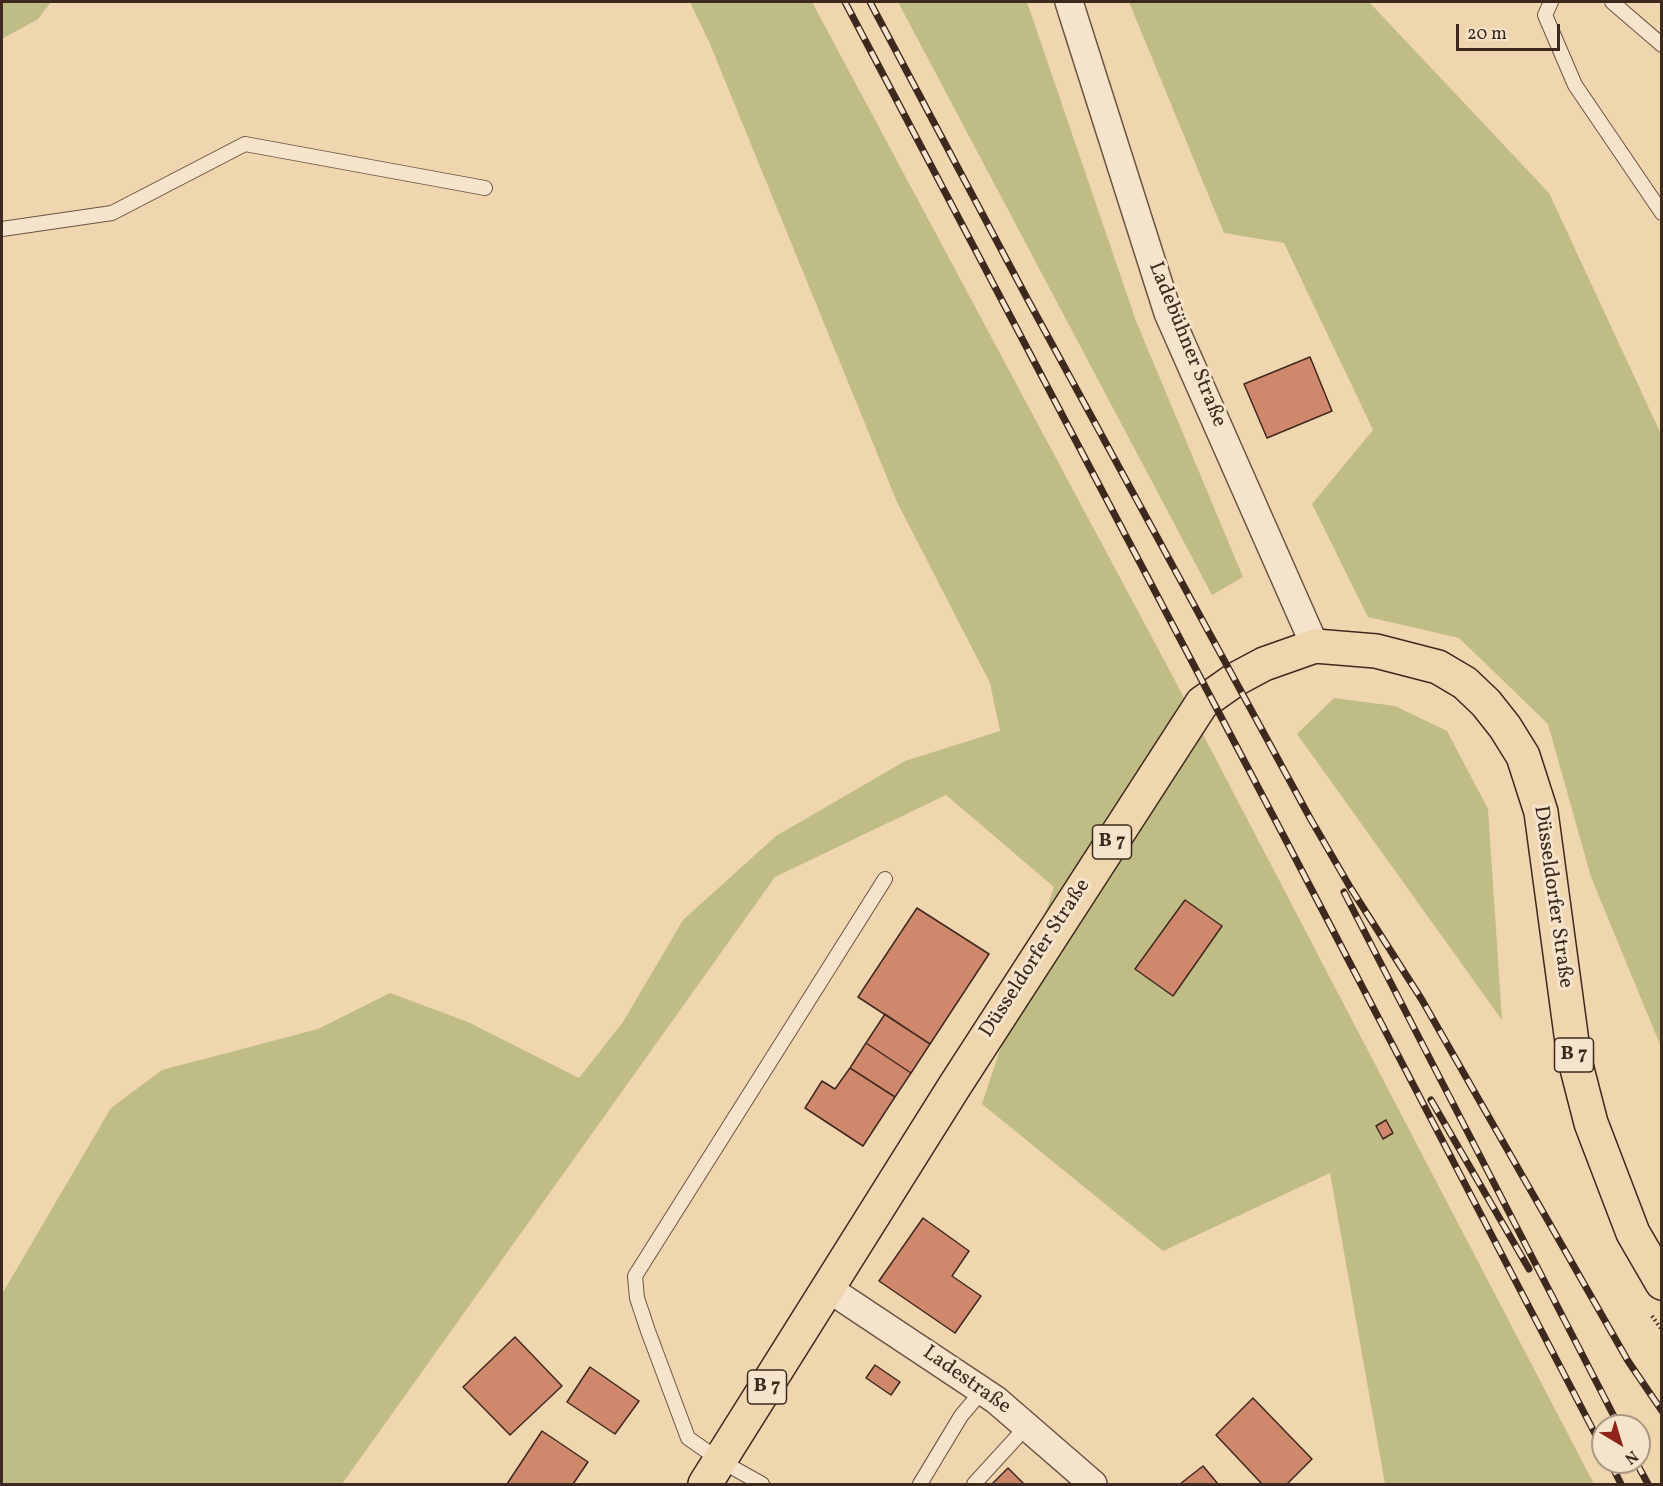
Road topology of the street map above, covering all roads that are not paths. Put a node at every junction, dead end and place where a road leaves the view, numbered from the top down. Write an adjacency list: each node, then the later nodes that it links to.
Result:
1 (1069, 2): 8 (street, Ladebühner Straße)
2 (1551, 2): 6 (lane)
3 (1612, 2): 4 (lane)
4 (1662, 45)
5 (485, 188): 7 (lane)
6 (1662, 213)
7 (2, 229)
8 (1315, 646): 10 (main road, Düsseldorfer Straße / B 7); 11 (main road, Düsseldorfer Straße / B 7)
9 (885, 879): 14 (lane)
10 (829, 1289): 12 (street, Ladestraße); 14 (main road, Düsseldorfer Straße / B 7)
11 (1655, 1297)
12 (982, 1391): 13 (street, Ladestraße); 16 (lane)
13 (1027, 1426): 17 (lane); 18 (street, Ladestraße)
14 (713, 1473): 15 (lane)
15 (762, 1485)
16 (920, 1485)
17 (974, 1485)
18 (1093, 1485)

